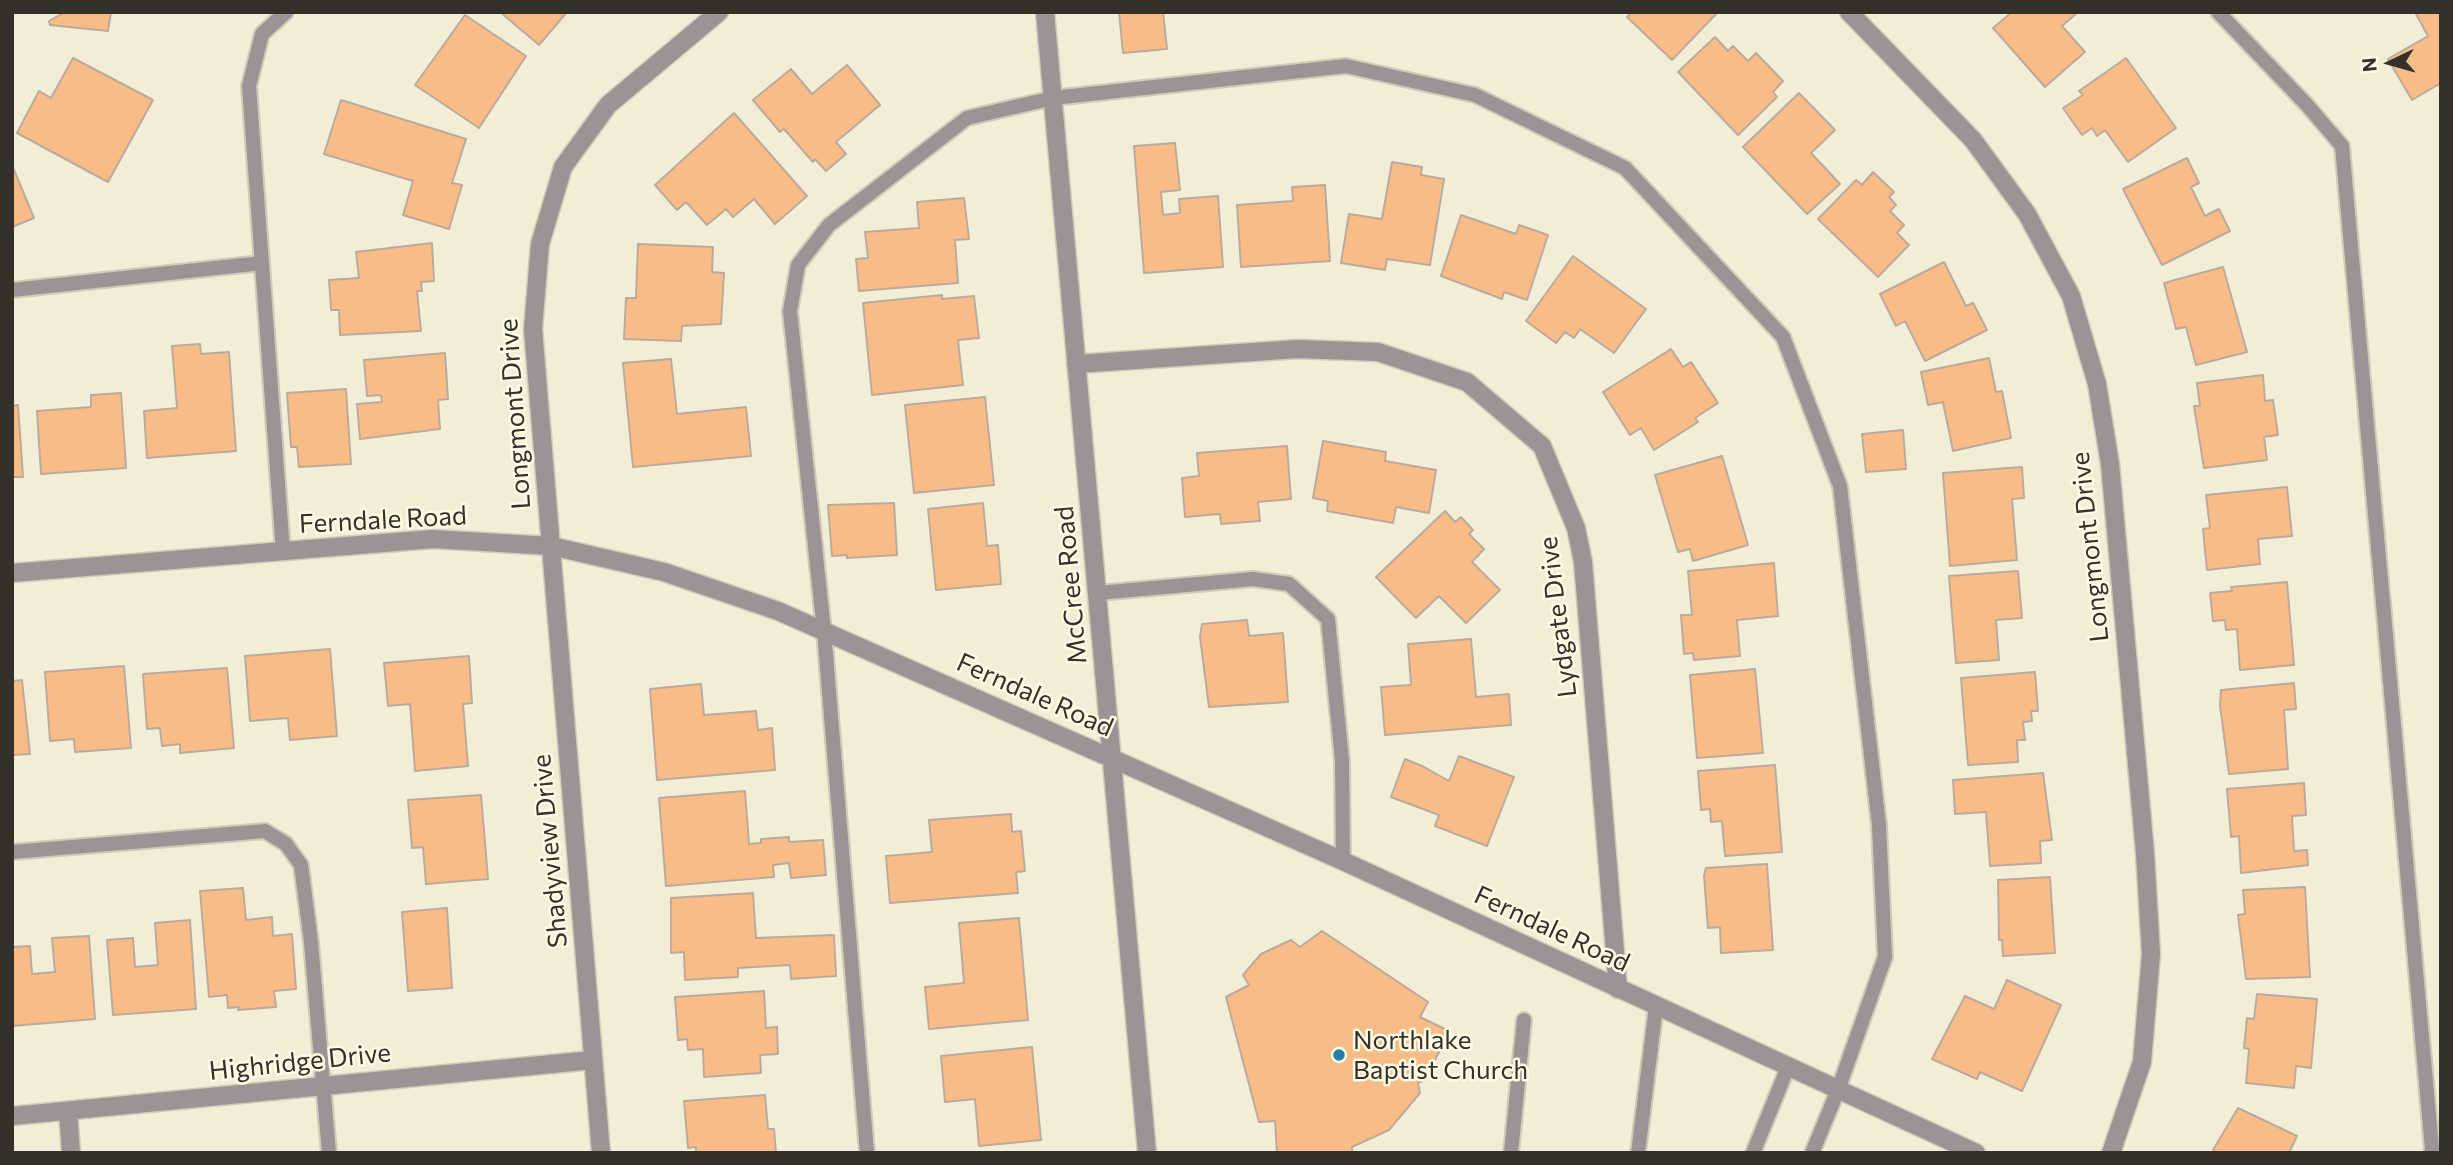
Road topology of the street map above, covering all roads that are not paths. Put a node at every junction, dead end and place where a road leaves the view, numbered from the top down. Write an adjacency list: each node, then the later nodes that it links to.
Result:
1 (286, 12): 7 (lane)
2 (719, 12): 10 (street, Longmont Drive)
3 (1045, 12): 6 (street, McCree Road)
4 (1849, 12): 37 (street, Longmont Drive)
5 (2218, 12): 38 (lane)
6 (1053, 98): 9 (street, McCree Road); 14 (lane); 24 (lane)
7 (262, 263): 8 (lane); 11 (lane)
8 (12, 290)
9 (1076, 364): 13 (street, McCree Road); 18 (street, Lydgate Drive)
10 (551, 546): 11 (street, Ferndale Road); 14 (street, Ferndale Road); 21 (street, Shadyview Drive)
11 (283, 552): 12 (street, Ferndale Road)
12 (12, 573)
13 (1098, 593): 15 (street, McCree Road); 17 (lane)
14 (824, 631): 15 (street, Ferndale Road); 30 (lane)
15 (1113, 759): 17 (street, Ferndale Road); 31 (street, McCree Road)
16 (12, 852): 23 (lane)
17 (1343, 861): 18 (street, Ferndale Road)
18 (1618, 989): 19 (street, Ferndale Road)
19 (1656, 1006): 22 (street, Ferndale Road); 33 (lane)
20 (1524, 1020): 32 (lane)
21 (593, 1060): 23 (street, Highridge Drive); 29 (street, Shadyview Drive)
22 (1787, 1066): 24 (street, Ferndale Road); 34 (lane)
23 (323, 1086): 25 (street, Highridge Drive); 28 (lane)
24 (1838, 1090): 35 (lane); 36 (street, Ferndale Road)
25 (68, 1111): 26 (street, Highridge Drive); 27 (street)
26 (12, 1116)
27 (71, 1153)
28 (329, 1153)
29 (601, 1153)
30 (867, 1153)
31 (1147, 1153)
32 (1511, 1153)
33 (1638, 1153)
34 (1753, 1153)
35 (1812, 1153)
36 (1976, 1153)
37 (2110, 1153)
38 (2431, 1153)

